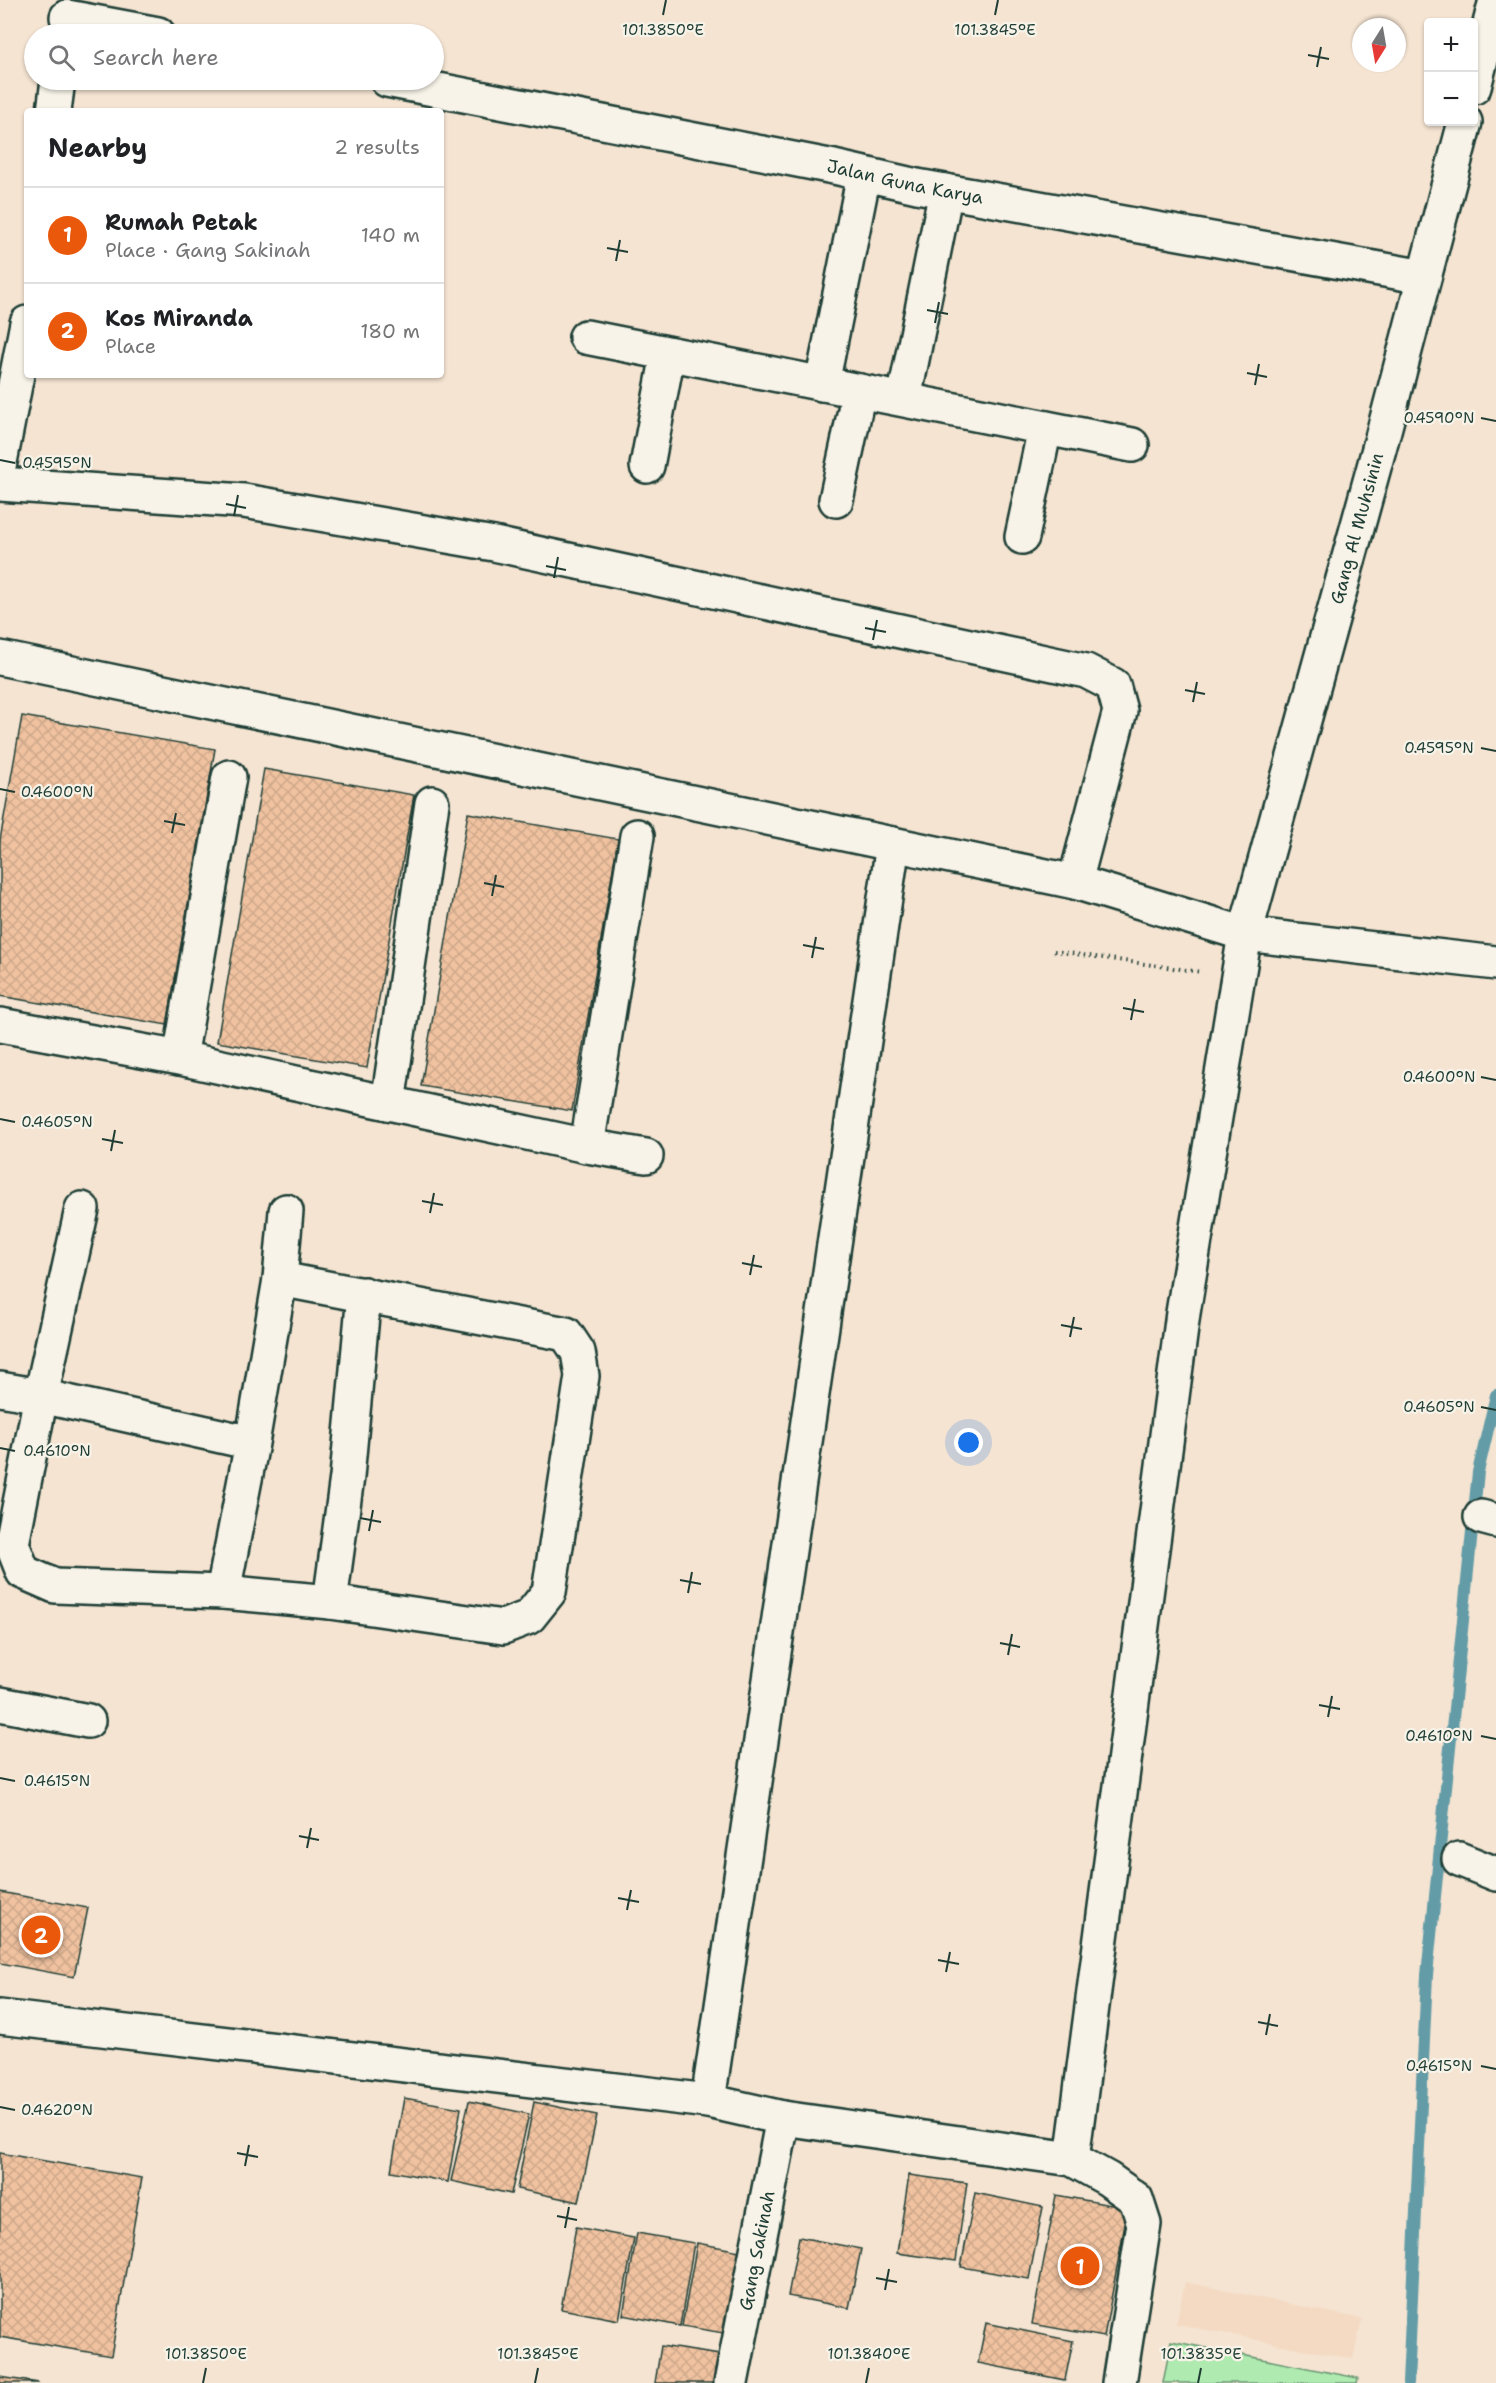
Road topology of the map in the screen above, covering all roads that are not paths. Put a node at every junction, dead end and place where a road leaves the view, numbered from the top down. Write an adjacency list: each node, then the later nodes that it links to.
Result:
1 (1496, 0): 4 (street)
2 (67, 17): 3 (street)
3 (104, 24)
4 (1477, 72)
5 (57, 90): 7 (street)
6 (438, 90): 9 (street, Jalan Guna Karya)
7 (54, 108)
8 (1463, 126): 11 (street, Gang Al Muhsinin)
9 (864, 174): 10 (street, Jalan Guna Karya); 15 (street)
10 (946, 191): 11 (street, Jalan Guna Karya); 17 (street)
11 (1424, 277): 31 (street, Gang Al Muhsinin)
12 (586, 337): 14 (street)
13 (24, 338): 20 (street)
14 (668, 354): 15 (street); 21 (street)
15 (822, 384): 16 (street)
16 (859, 391): 17 (street); 23 (street)
17 (904, 399): 18 (street)
18 (1045, 428): 19 (street); 24 (street)
19 (1132, 445)
20 (0, 462)
21 (647, 466)
22 (0, 484): 30 (street)
23 (836, 500)
24 (1022, 537)
25 (0, 658): 29 (street)
26 (229, 777): 34 (street)
27 (432, 803): 35 (street)
28 (637, 836): 36 (street)
29 (893, 844): 30 (street); 52 (street)
30 (1075, 882): 31 (street)
31 (1245, 934): 32 (street); 54 (street, Gang Al Muhsinin)
32 (1496, 963)
33 (0, 1025): 34 (street)
34 (180, 1058): 35 (street)
35 (388, 1102): 36 (street)
36 (587, 1146): 37 (street)
37 (646, 1156)
38 (82, 1209): 43 (street)
39 (286, 1211): 40 (street)
40 (280, 1279): 41 (street); 44 (street)
41 (364, 1294): 46 (street); 46 (street)
42 (0, 1389): 43 (street)
43 (41, 1396): 44 (street); 45 (street)
44 (252, 1443): 45 (street)
45 (223, 1592): 46 (street)
46 (330, 1602)
47 (0, 1704): 48 (street)
48 (88, 1720)
49 (1459, 1859): 50 (street)
50 (1496, 1874)
51 (0, 2017): 52 (street)
52 (708, 2101): 53 (street)
53 (783, 2118): 54 (street); 55 (street, Gang Sakinah)
54 (1072, 2159): 56 (street)
55 (731, 2383)
56 (1119, 2383)

